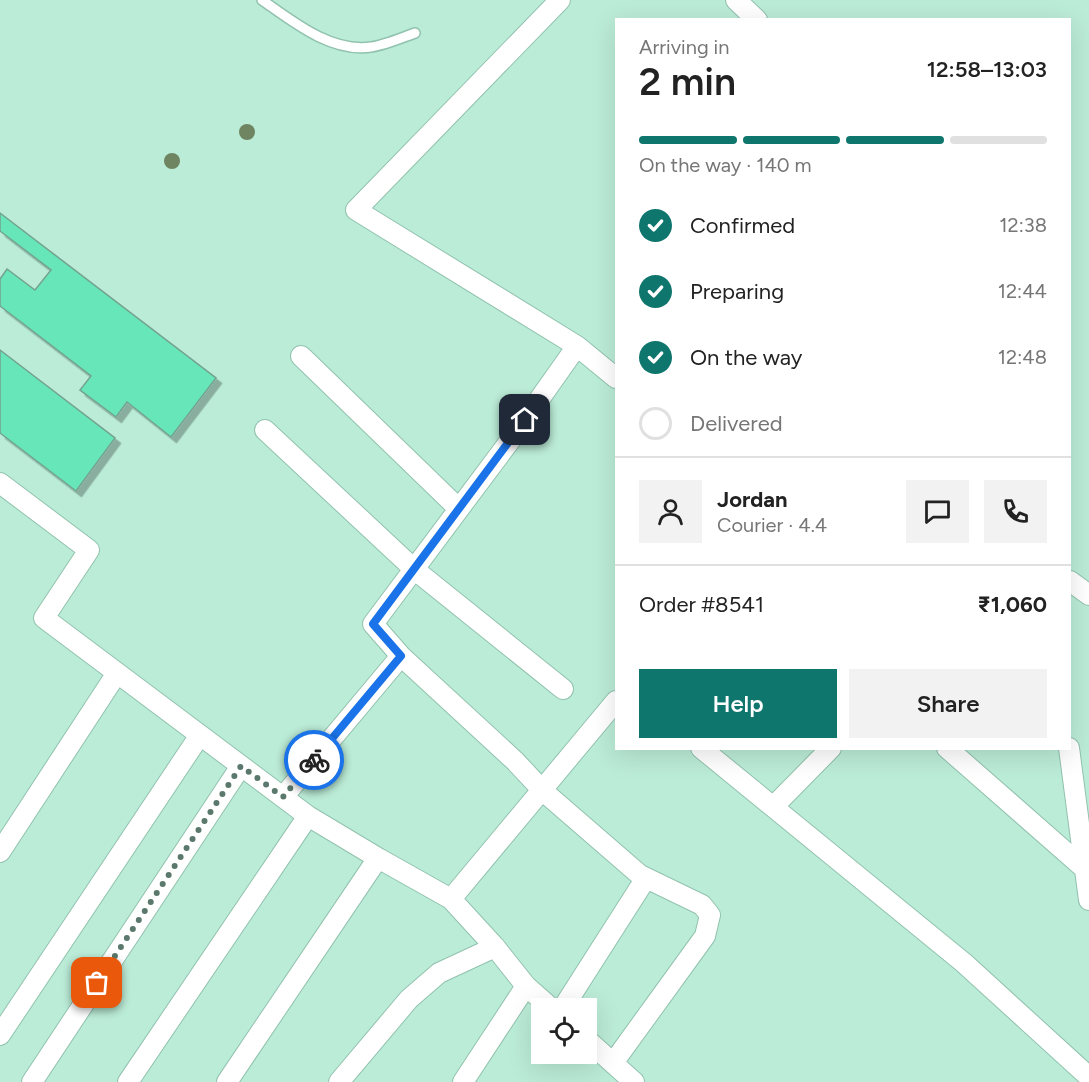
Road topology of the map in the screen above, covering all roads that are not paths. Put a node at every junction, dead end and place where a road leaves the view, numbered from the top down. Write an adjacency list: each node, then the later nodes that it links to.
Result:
1 (262, 0): 5 (lane)
2 (560, 0): 6 (street)
3 (736, 0): 4 (street)
4 (755, 18)
5 (415, 33)
6 (577, 346): 8 (street); 11 (street)
7 (301, 356): 11 (street)
8 (615, 377)
9 (265, 429): 12 (street)
10 (0, 483): 16 (street)
11 (458, 508): 12 (street)
12 (415, 570): 15 (street); 17 (street)
13 (1071, 582): 14 (street)
14 (1089, 595)
15 (401, 656): 25 (street); 26 (street)
16 (117, 673): 19 (street); 30 (street)
17 (562, 689)
18 (615, 702): 25 (street)
19 (200, 735): 24 (street); 40 (street)
20 (704, 750): 28 (street)
21 (829, 750): 28 (street)
22 (950, 750): 32 (street)
23 (1066, 752): 27 (street)
24 (241, 766): 26 (street); 44 (street)
25 (543, 791): 33 (street); 34 (street)
26 (283, 797): 29 (street)
27 (1082, 798): 32 (street)
28 (774, 806): 43 (street)
29 (308, 816): 31 (street); 45 (street)
30 (0, 852)
31 (378, 858): 34 (street); 46 (street)
32 (1085, 869): 35 (street)
33 (646, 878): 39 (street); 42 (street)
34 (451, 899): 36 (street)
35 (1089, 900)
36 (495, 947): 37 (street); 47 (street)
37 (526, 986): 38 (street); 48 (street)
38 (540, 998)
39 (569, 998)
40 (0, 1035)
41 (597, 1049): 42 (street)
42 (613, 1063): 49 (street)
43 (1089, 1077)
44 (32, 1082)
45 (128, 1082)
46 (227, 1082)
47 (339, 1082)
48 (463, 1082)
49 (634, 1082)

